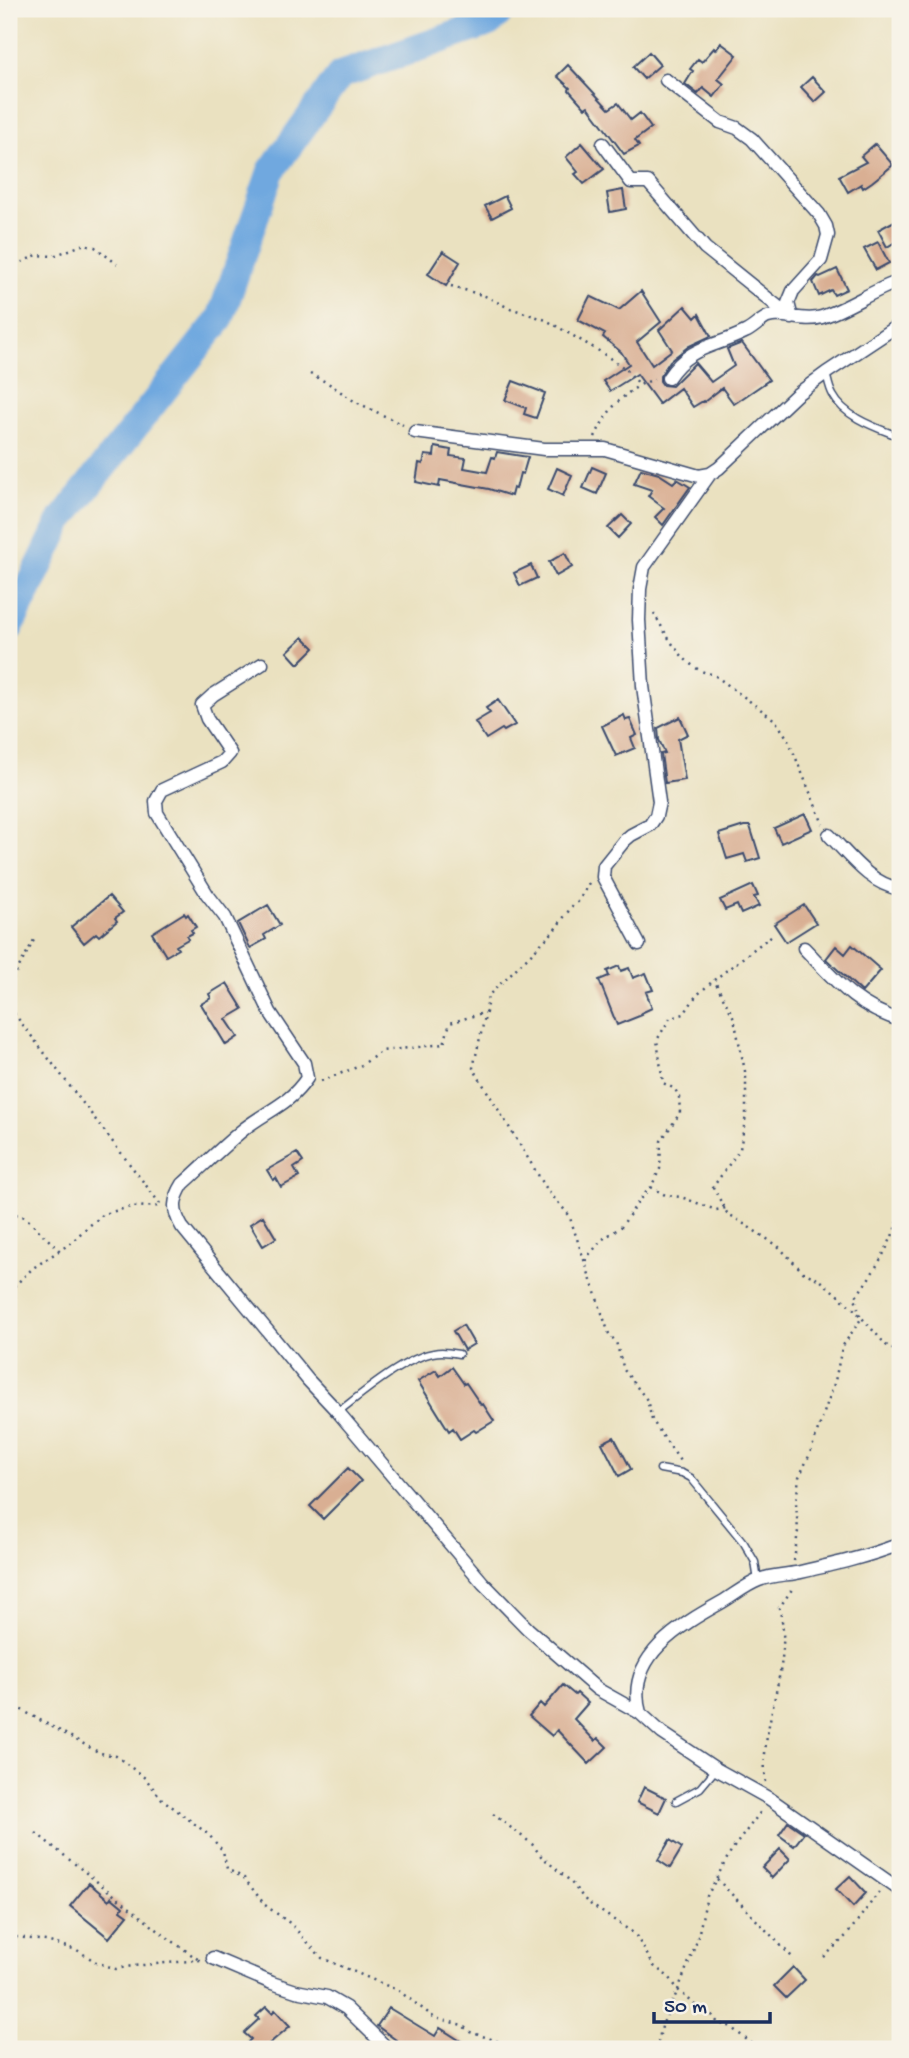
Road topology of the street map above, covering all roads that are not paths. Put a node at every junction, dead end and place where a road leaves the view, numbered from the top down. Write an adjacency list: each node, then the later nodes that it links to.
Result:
1 (666, 80): 4 (street)
2 (603, 144): 4 (street)
3 (900, 281): 4 (street)
4 (792, 318): 7 (street)
5 (900, 324): 6 (street)
6 (826, 373): 9 (lane); 10 (street)
7 (668, 378)
8 (415, 432): 10 (street)
9 (900, 437)
10 (710, 474): 14 (street)
11 (262, 664): 18 (street)
12 (829, 835): 13 (street)
13 (900, 889)
14 (639, 944)
15 (804, 948): 16 (street)
16 (900, 1020)
17 (458, 1354): 18 (lane)
18 (338, 1412): 22 (street)
19 (660, 1469): 21 (lane)
20 (900, 1544): 21 (street)
21 (758, 1581): 22 (street)
22 (640, 1713): 23 (street)
23 (716, 1769): 24 (lane); 25 (street)
24 (676, 1801)
25 (900, 1890)
26 (206, 1959): 27 (street)
27 (388, 2049)

